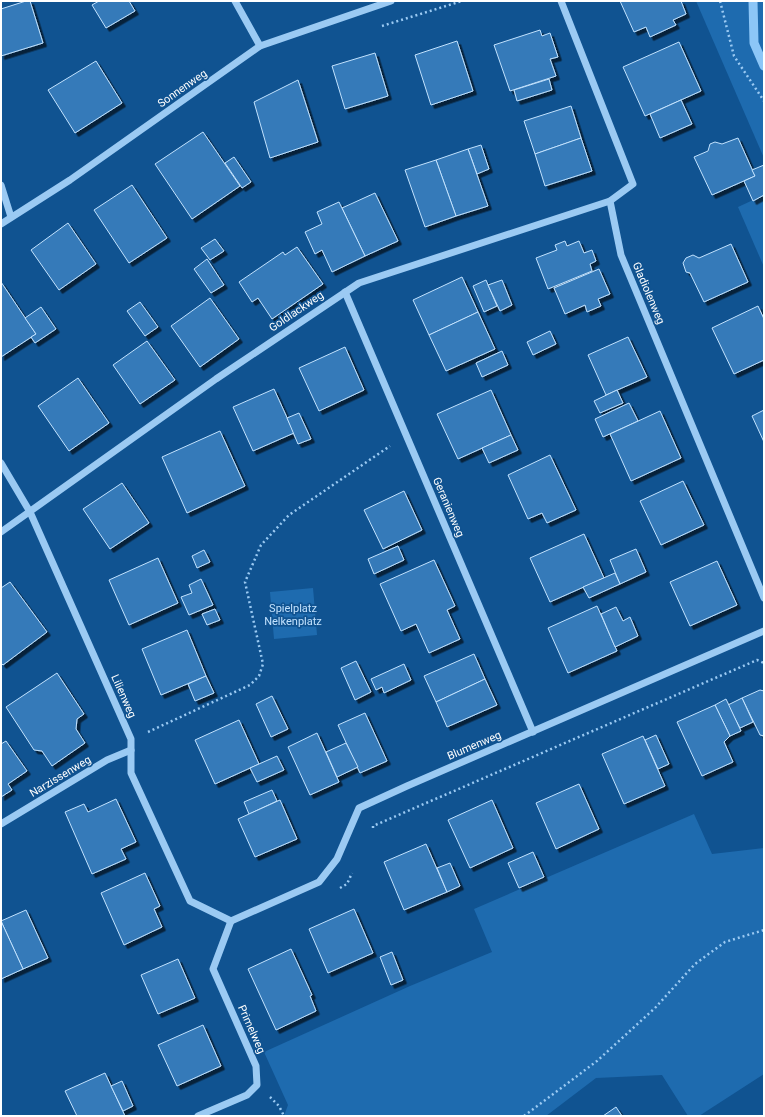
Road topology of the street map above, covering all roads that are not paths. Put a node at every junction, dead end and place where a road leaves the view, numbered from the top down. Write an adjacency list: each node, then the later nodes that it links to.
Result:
1 (235, 1): 4 (street)
2 (391, 1): 4 (street, Sonnenweg)
3 (561, 1): 6 (street)
4 (260, 46): 7 (street, Sonnenweg)
5 (1, 185): 7 (street)
6 (610, 201): 9 (street, Goldlackweg); 13 (street, Gladiolenweg)
7 (11, 217): 8 (street, Sonnenweg)
8 (1, 224)
9 (345, 292): 11 (street, Goldlackweg); 15 (street, Geranienweg)
10 (1, 463): 11 (street, Lilienweg)
11 (30, 512): 12 (street, Goldlackweg); 16 (street, Lilienweg)
12 (1, 532)
13 (764, 598)
14 (764, 632): 15 (street, Blumenweg)
15 (533, 732): 18 (street, Blumenweg)
16 (131, 750): 17 (street, Narzissenweg); 18 (street, Lilienweg)
17 (1, 824)
18 (230, 921): 19 (street, Primelweg)
19 (198, 1116)

